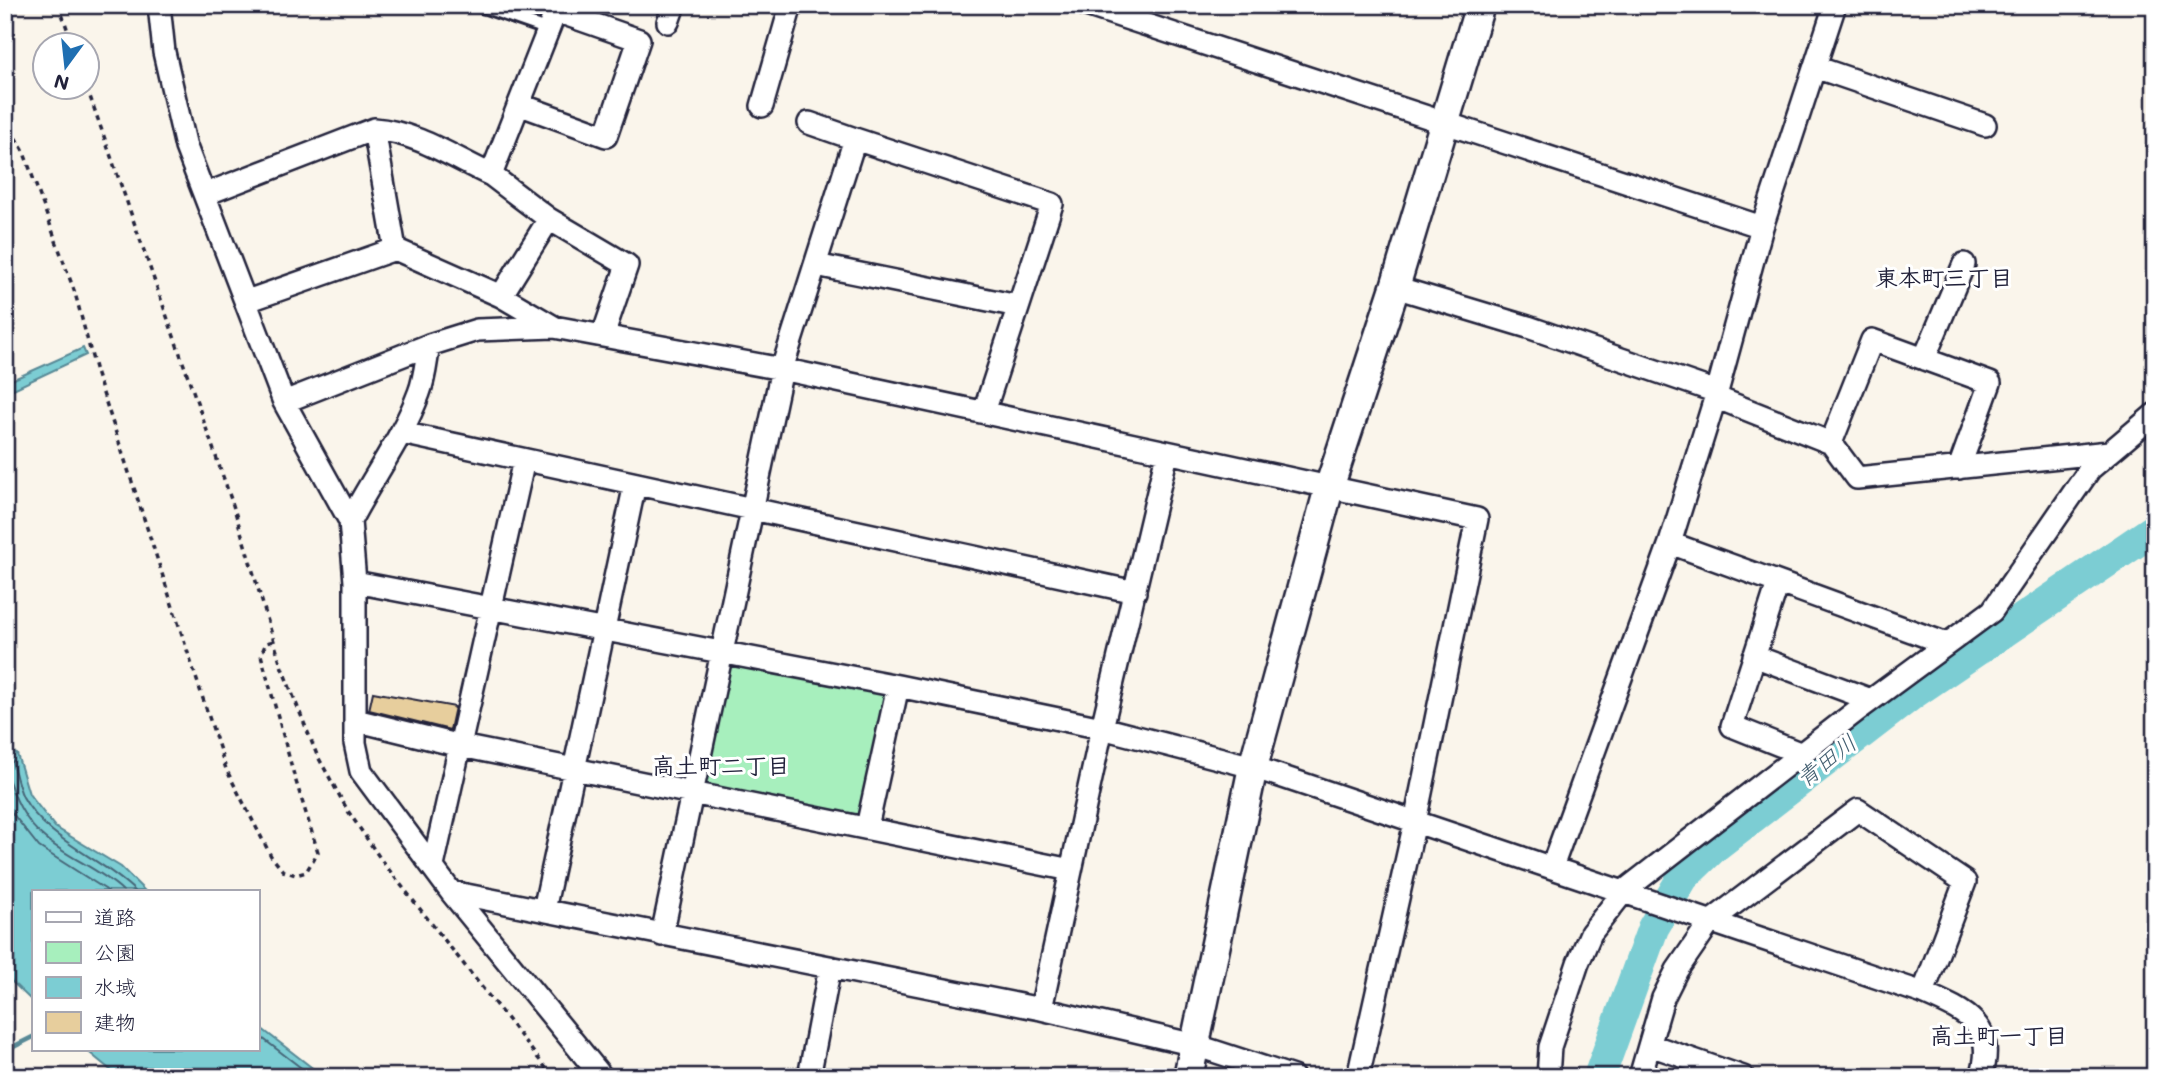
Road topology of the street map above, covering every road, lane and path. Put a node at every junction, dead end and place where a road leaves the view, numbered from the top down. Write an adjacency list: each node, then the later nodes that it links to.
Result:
1 (60, 5): 9 (path)
2 (159, 5): 21 (street)
3 (477, 5): 8 (lane)
4 (791, 5): 13 (street)
5 (1086, 5): 16 (street)
6 (1480, 5): 16 (street)
7 (1835, 5): 10 (street)
8 (554, 15): 12 (street); 12 (street)
9 (69, 32)
10 (1815, 67): 17 (street); 23 (street)
11 (92, 102): 56 (path)
12 (521, 105): 20 (street)
13 (762, 106)
14 (5, 121): 56 (path)
15 (809, 124): 19 (street)
16 (1441, 124): 23 (street); 27 (street)
17 (1985, 125)
18 (374, 129): 20 (street); 21 (street); 24 (street)
19 (855, 139): 26 (street); 30 (street)
20 (491, 175): 22 (street)
21 (206, 194): 29 (street)
22 (550, 219): 28 (street); 32 (street)
23 (1762, 227): 36 (street)
24 (395, 249): 28 (street); 29 (street)
25 (1964, 264): 34 (street)
26 (816, 265): 30 (street); 35 (street)
27 (1395, 287): 36 (street); 47 (street)
28 (501, 296): 31 (street)
29 (247, 301): 37 (street)
30 (1018, 306): 38 (street)
31 (554, 327): 32 (street); 33 (street)
32 (603, 335): 35 (street)
33 (429, 345): 37 (street); 40 (street)
34 (1924, 359): 41 (street); 45 (street)
35 (782, 369): 38 (street); 48 (street)
36 (1716, 394): 41 (street); 50 (street)
37 (284, 402): 49 (street)
38 (984, 412): 43 (street)
39 (2155, 414): 42 (street)
40 (402, 433): 44 (street); 49 (street)
41 (1831, 443): 45 (street)
42 (2109, 452): 45 (street); 57 (street)
43 (1167, 454): 47 (street); 53 (street)
44 (524, 460): 46 (street); 54 (street)
45 (1959, 468)
46 (635, 484): 48 (street); 55 (street)
47 (1329, 488): 66 (street); 69 (street)
48 (751, 509): 53 (street); 58 (street)
49 (350, 521): 51 (street)
50 (1670, 544): 52 (street); 72 (street)
51 (355, 582): 54 (street); 62 (street)
52 (1778, 583): 57 (street); 59 (street)
53 (1135, 592): 63 (street)
54 (492, 607): 55 (street); 64 (street)
55 (603, 630): 58 (street); 67 (street)
56 (274, 641): 84 (path)
57 (1947, 644): 61 (street)
58 (721, 654): 60 (street); 68 (street)
59 (1755, 656): 61 (street); 65 (street)
60 (898, 686): 63 (street); 70 (street)
61 (1871, 700): 65 (street)
62 (355, 720): 64 (street); 71 (street)
63 (1102, 728): 66 (street); 73 (street)
64 (461, 746): 67 (street); 71 (street)
65 (1802, 754): 75 (street)
66 (1253, 768): 69 (street); 82 (street)
67 (575, 769): 68 (street); 76 (street)
68 (691, 792): 70 (street); 78 (street)
69 (1415, 822): 72 (street); 89 (street)
70 (867, 827): 73 (street)
71 (433, 866): 74 (street)
72 (1552, 866): 75 (street)
73 (1071, 870): 81 (street)
74 (451, 892): 76 (street); 85 (street)
75 (1630, 894): 77 (street); 90 (street)
76 (544, 910): 78 (street)
77 (1703, 920): 80 (street); 80 (street); 83 (street)
78 (662, 935): 79 (street)
79 (830, 967): 81 (street); 86 (street)
80 (1923, 993): 93 (street)
81 (1041, 1009): 82 (street)
82 (1195, 1045): 87 (street); 88 (street)
83 (1650, 1045): 91 (street); 92 (street)
84 (553, 1077)
85 (602, 1077)
86 (808, 1077)
87 (1188, 1077)
88 (1293, 1077)
89 (1358, 1077)
90 (1548, 1077)
91 (1640, 1077)
92 (1743, 1077)
93 (1981, 1077)

